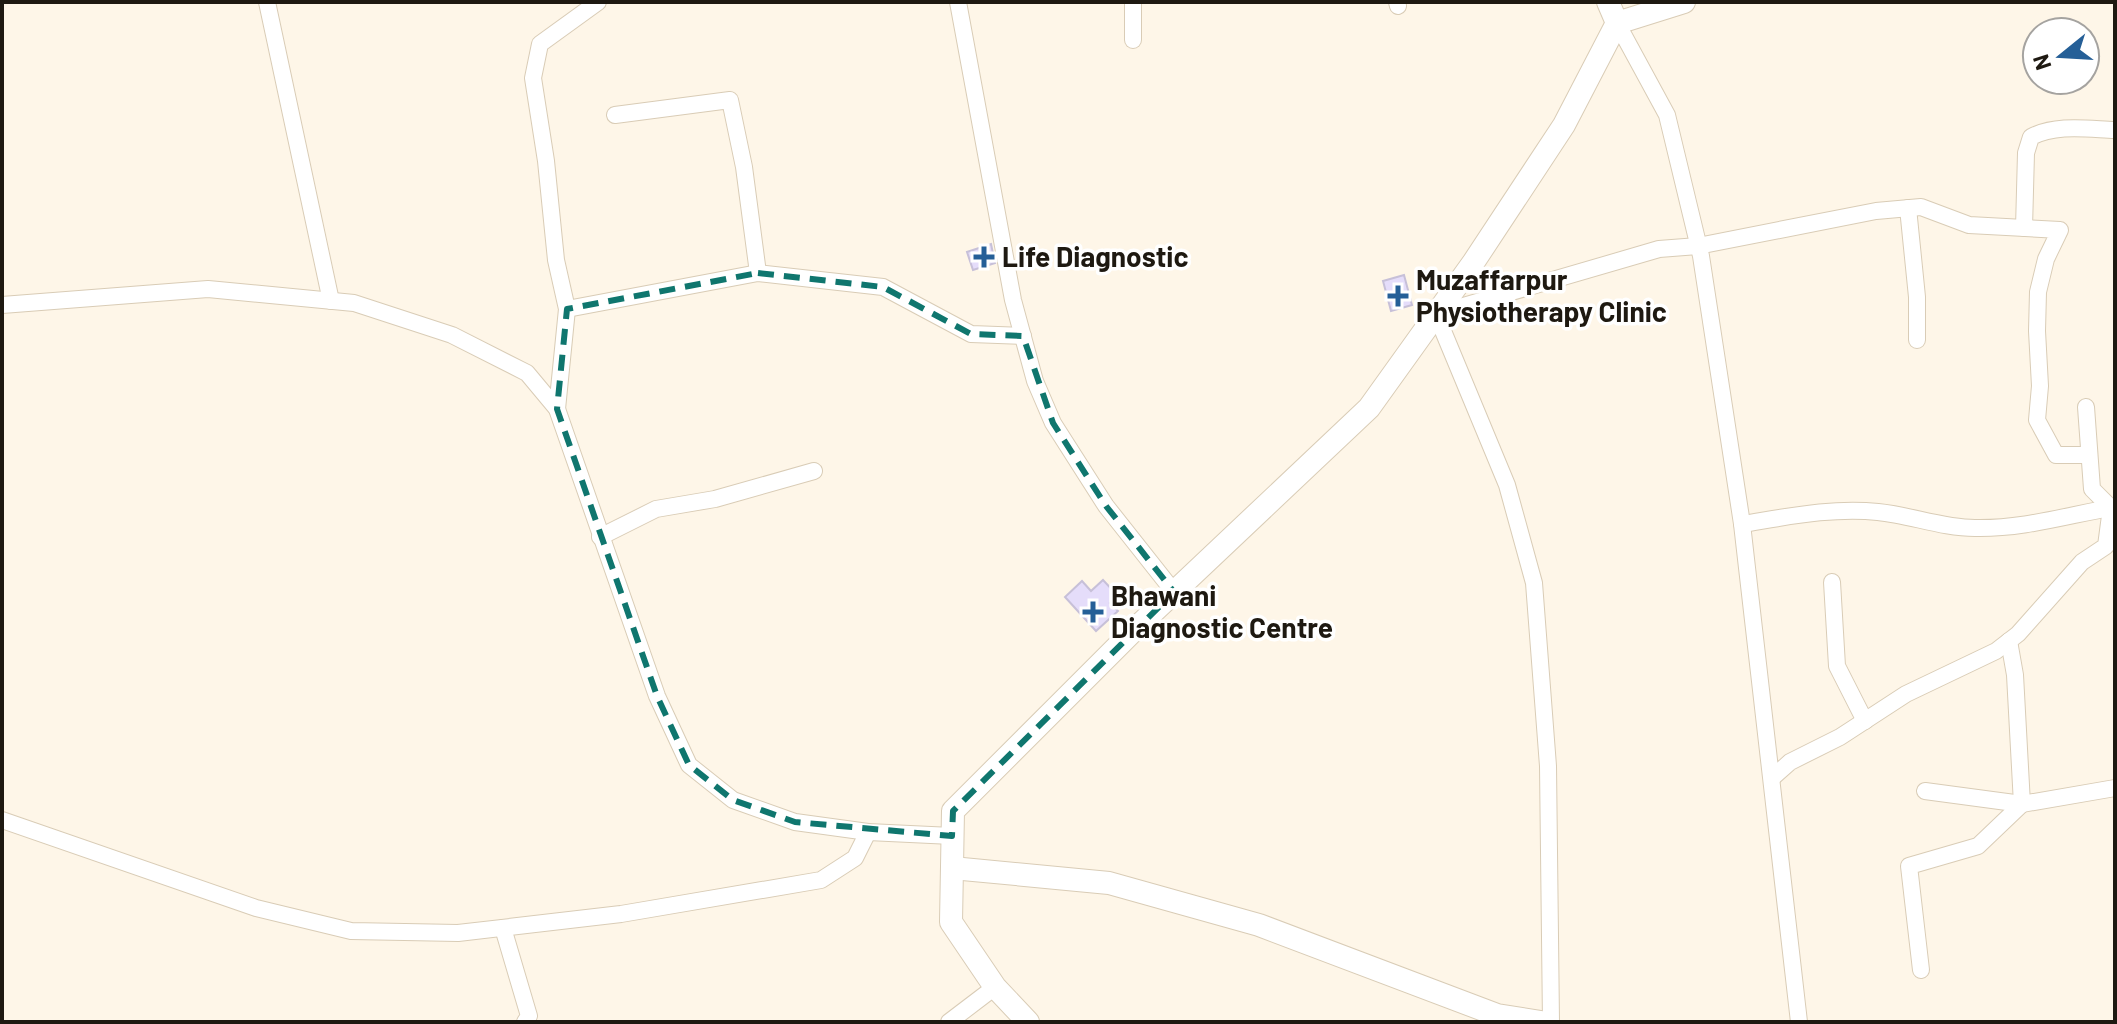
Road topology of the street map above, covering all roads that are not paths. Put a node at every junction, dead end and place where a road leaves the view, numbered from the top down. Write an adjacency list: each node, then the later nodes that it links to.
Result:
1 (267, 2): 15 (street)
2 (598, 2): 17 (street)
3 (958, 2): 19 (street)
4 (1133, 2): 8 (street)
5 (1608, 2): 7 (main road)
6 (1684, 2): 7 (main road)
7 (1617, 23): 13 (street); 18 (main road)
8 (1133, 40)
9 (615, 115): 14 (street)
10 (2115, 130): 12 (street)
11 (1908, 208): 12 (street); 13 (street); 20 (street)
12 (2024, 228): 23 (street)
13 (1698, 246): 18 (street); 26 (street)
14 (758, 273): 17 (street); 19 (street)
15 (331, 301): 16 (street); 22 (street)
16 (2, 305)
17 (567, 309): 22 (street)
18 (1436, 314): 29 (main road); 47 (street)
19 (1023, 336): 29 (street)
20 (1917, 340)
21 (2086, 407): 23 (street)
22 (557, 409): 27 (street)
23 (2089, 455): 25 (street)
24 (814, 471): 27 (street)
25 (2113, 507): 26 (street); 30 (street)
26 (1742, 524): 32 (street)
27 (600, 537): 37 (street)
28 (1832, 582): 31 (street)
29 (1174, 592): 38 (main road)
30 (2009, 641): 31 (street); 35 (street)
31 (1865, 721): 32 (street)
32 (1772, 778): 48 (street)
33 (2115, 788): 35 (street)
34 (1925, 791): 35 (street)
35 (2022, 804): 41 (street)
36 (2, 820): 40 (street)
37 (868, 832): 38 (street); 40 (street)
38 (952, 836): 39 (main road)
39 (952, 868): 42 (main road); 46 (main road)
40 (503, 928): 43 (street)
41 (1921, 970)
42 (995, 987): 44 (street); 45 (main road)
43 (525, 1022)
44 (949, 1022)
45 (1028, 1022)
46 (1541, 1022)
47 (1551, 1022)
48 (1799, 1022)

